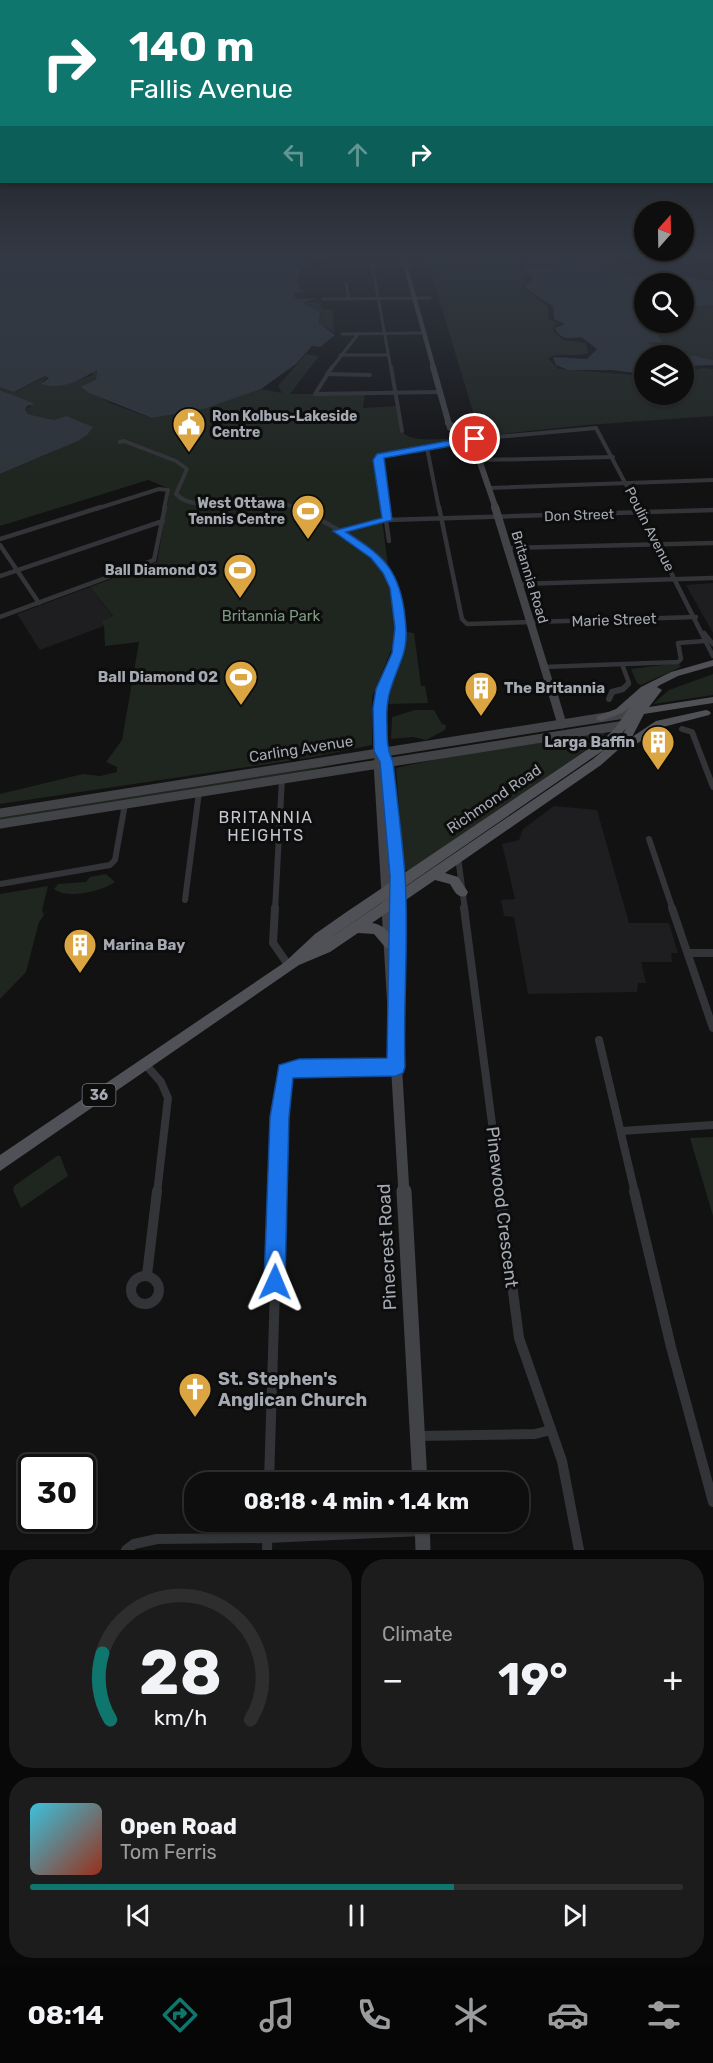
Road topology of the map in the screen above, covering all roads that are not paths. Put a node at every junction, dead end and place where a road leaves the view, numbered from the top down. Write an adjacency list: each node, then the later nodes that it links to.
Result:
1 (383, 329): 3 (street)
2 (422, 329): 4 (main road, Britannia Road)
3 (384, 333): 4 (street); 6 (street); 8 (street)
4 (423, 333): 11 (main road, Britannia Road)
5 (342, 334): 6 (street)
6 (358, 334): 7 (street)
7 (340, 355): 8 (street); 9 (street)
8 (388, 355): 12 (street)
9 (327, 374): 10 (street); 12 (street)
10 (370, 375)
11 (439, 392): 12 (street); 14 (main road, Britannia Road)
12 (394, 393): 13 (street)
13 (402, 431)
14 (470, 440): 16 (street); 17 (street, Poulin Avenue); 18 (main road, Britannia Road)
15 (120, 442): 28 (street)
16 (427, 448): 25 (street); 26 (street)
17 (613, 457): 18 (street); 20 (street, Poulin Avenue)
18 (482, 460): 21 (main road, Britannia Road)
19 (713, 480): 20 (street)
20 (626, 483): 21 (street); 23 (street, Poulin Avenue)
21 (490, 488): 24 (main road, Britannia Road)
22 (713, 510): 23 (street, Don Street)
23 (641, 512): 24 (street, Don Street); 32 (street, Poulin Avenue)
24 (498, 517): 25 (street, Don Street); 34 (main road, Britannia Road)
25 (443, 518): 26 (street, Don Street); 43 (street, Marie Street)
26 (387, 520): 28 (street, Don Street); 30 (street)
27 (163, 521): 29 (street); 35 (street); 40 (street)
28 (338, 531): 60 (street)
29 (0, 539)
30 (389, 541)
31 (713, 543): 32 (street)
32 (658, 545): 34 (street); 38 (street, Poulin Avenue)
33 (0, 546): 35 (street)
34 (508, 548): 39 (main road, Britannia Road)
35 (17, 570): 36 (street); 40 (street)
36 (0, 576)
37 (713, 578): 38 (street)
38 (676, 579): 39 (street); 42 (street, Poulin Avenue)
39 (519, 584): 43 (main road, Britannia Road)
40 (39, 603): 41 (street)
41 (0, 617)
42 (696, 617): 43 (street, Marie Street); 44 (street, Poulin Avenue)
43 (531, 623): 50 (main road, Britannia Road)
44 (704, 633): 45 (street, Poulin Avenue); 46 (street, Poulin Avenue)
45 (705, 641): 47 (street, Poulin Avenue); 49 (street)
46 (713, 644)
47 (713, 656)
48 (713, 663): 52 (main road)
49 (622, 664): 50 (street); 53 (street)
50 (543, 667): 58 (main road, Britannia Road)
51 (713, 669): 57 (main road, Richmond Road / 36)
52 (649, 687): 56 (main road); 57 (main road, Richmond Road / 36)
53 (609, 699)
54 (713, 700): 57 (main road, Carling Avenue)
55 (710, 713): 57 (main road, Carling Avenue); 62 (main road)
56 (601, 717): 57 (main road, Carling Avenue); 58 (main road, Carling Avenue)
57 (633, 718): 61 (main road, Carling Avenue); 62 (main road, Richmond Road / 36); 64 (main road, Richmond Road / 36)
58 (562, 724): 60 (main road, Carling Avenue)
59 (682, 729): 65 (street)
60 (381, 751): 61 (main road, Pinecrest Road); 68 (main road, Carling Avenue)
61 (382, 762): 63 (main road, Carling Avenue); 75 (main road, Pinecrest Road)
62 (597, 762): 64 (main road, Richmond Road / 36)
63 (282, 778): 66 (main road, Carling Avenue); 81 (street)
64 (561, 780): 71 (main road, Richmond Road / 36); 75 (main road, Richmond Road / 36)
65 (713, 786)
66 (199, 792): 67 (main road, Carling Avenue); 76 (street)
67 (125, 804): 69 (main road, Carling Avenue); 73 (street)
68 (0, 813)
69 (0, 824)
70 (649, 839): 79 (street)
71 (458, 857): 72 (main road, Richmond Road / 36); 74 (street, Pinewood Crescent)
72 (432, 874): 74 (main road); 75 (main road, Richmond Road / 36)
73 (0, 884)
74 (462, 892): 91 (street, Pinewood Crescent)
75 (392, 895): 77 (main road, Richmond Road / 36); 78 (main road, Pinecrest Road); 81 (main road, Richmond Road / 36); 82 (main road, Pinecrest Road)
76 (185, 900)
77 (355, 927): 78 (main road); 81 (main road, Richmond Road / 36)
78 (389, 943): 82 (main road, Pinecrest Road)
79 (690, 953): 80 (street); 83 (street)
80 (713, 953)
81 (289, 966): 85 (main road, Richmond Road / 36)
82 (394, 1011): 86 (main road, Pinecrest Road)
83 (713, 1028)
84 (599, 1040): 88 (street)
85 (145, 1064): 89 (main road, Richmond Road / 36); 90 (street)
86 (396, 1067): 92 (main road, Pinecrest Road); 93 (street)
87 (713, 1125): 88 (street)
88 (621, 1131): 95 (street)
89 (0, 1164)
90 (147, 1275)
91 (551, 1430): 92 (street); 101 (street, Pinewood Crescent)
92 (418, 1436): 94 (main road, Pinecrest Road)
93 (269, 1472)
94 (420, 1472)
95 (713, 1502)
96 (370, 1532): 98 (street)
97 (422, 1532): 100 (main road)
98 (267, 1544): 99 (street)
99 (126, 1550)
100 (423, 1550)
101 (579, 1550)

